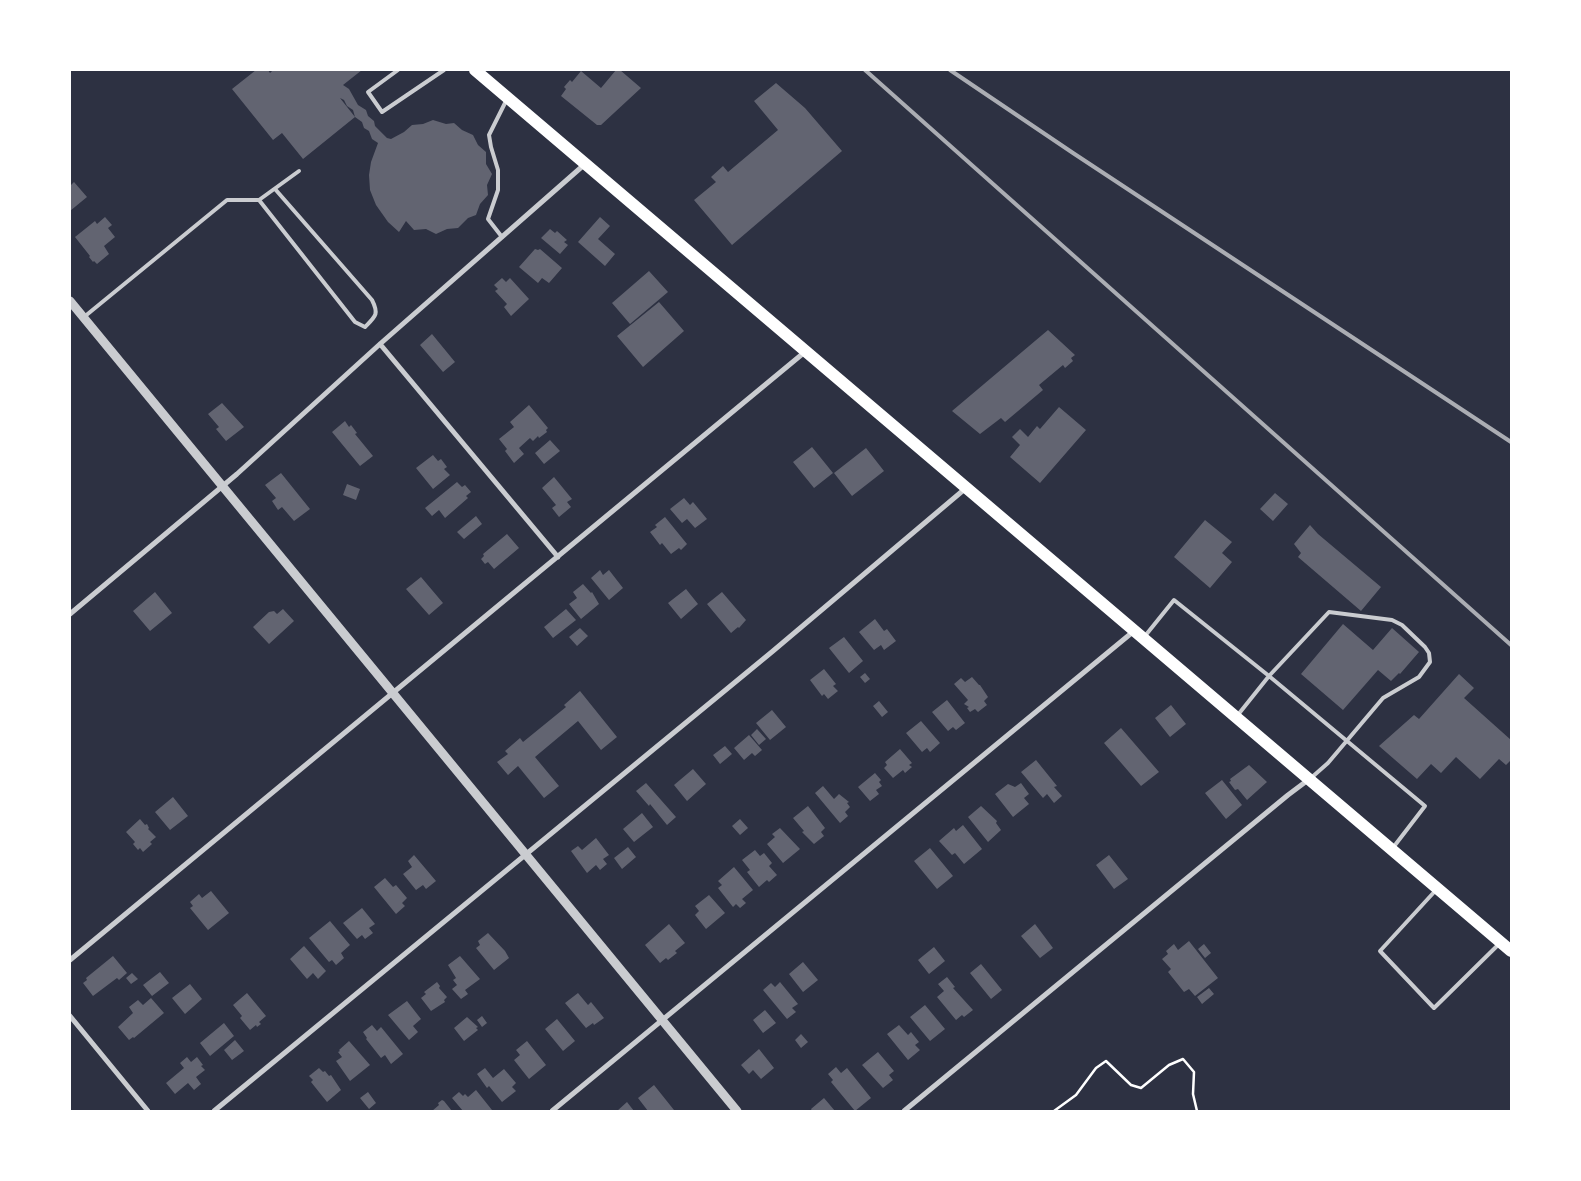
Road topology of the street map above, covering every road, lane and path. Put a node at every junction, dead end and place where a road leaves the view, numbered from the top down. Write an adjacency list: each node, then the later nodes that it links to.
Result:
1 (398, 70): 2 (lane)
2 (444, 70)
3 (475, 70): 4 (main road)
4 (508, 98): 5 (main road); 9 (lane)
5 (586, 163): 9 (street); 13 (main road)
6 (299, 171): 7 (lane)
7 (275, 189): 8 (lane); 8 (lane)
8 (259, 200): 11 (lane)
9 (502, 237): 12 (street)
10 (70, 301): 11 (street)
11 (84, 317): 14 (street)
12 (380, 344): 14 (street); 16 (street)
13 (806, 351): 15 (main road); 16 (street)
14 (222, 487): 17 (street); 20 (street)
15 (967, 488): 18 (main road); 25 (street)
16 (558, 557): 20 (street)
17 (70, 614)
18 (1139, 634): 19 (lane); 21 (main road); 30 (street)
19 (1269, 676): 21 (lane); 22 (lane); 22 (lane)
20 (393, 694): 25 (street); 28 (street)
21 (1236, 717): 23 (main road)
22 (1346, 741): 23 (lane); 24 (lane)
23 (1309, 779): 24 (main road); 35 (street)
24 (1392, 849): 26 (main road)
25 (525, 854): 30 (street); 32 (street)
26 (1437, 888): 27 (main road); 27 (lane)
27 (1506, 947)
28 (70, 960)
29 (70, 1016): 31 (street)
30 (662, 1021): 33 (street); 34 (street)
31 (148, 1111)
32 (214, 1111)
33 (552, 1111)
34 (737, 1111)
35 (904, 1111)
36 (1054, 1111): 37 (path)
37 (1198, 1111)

